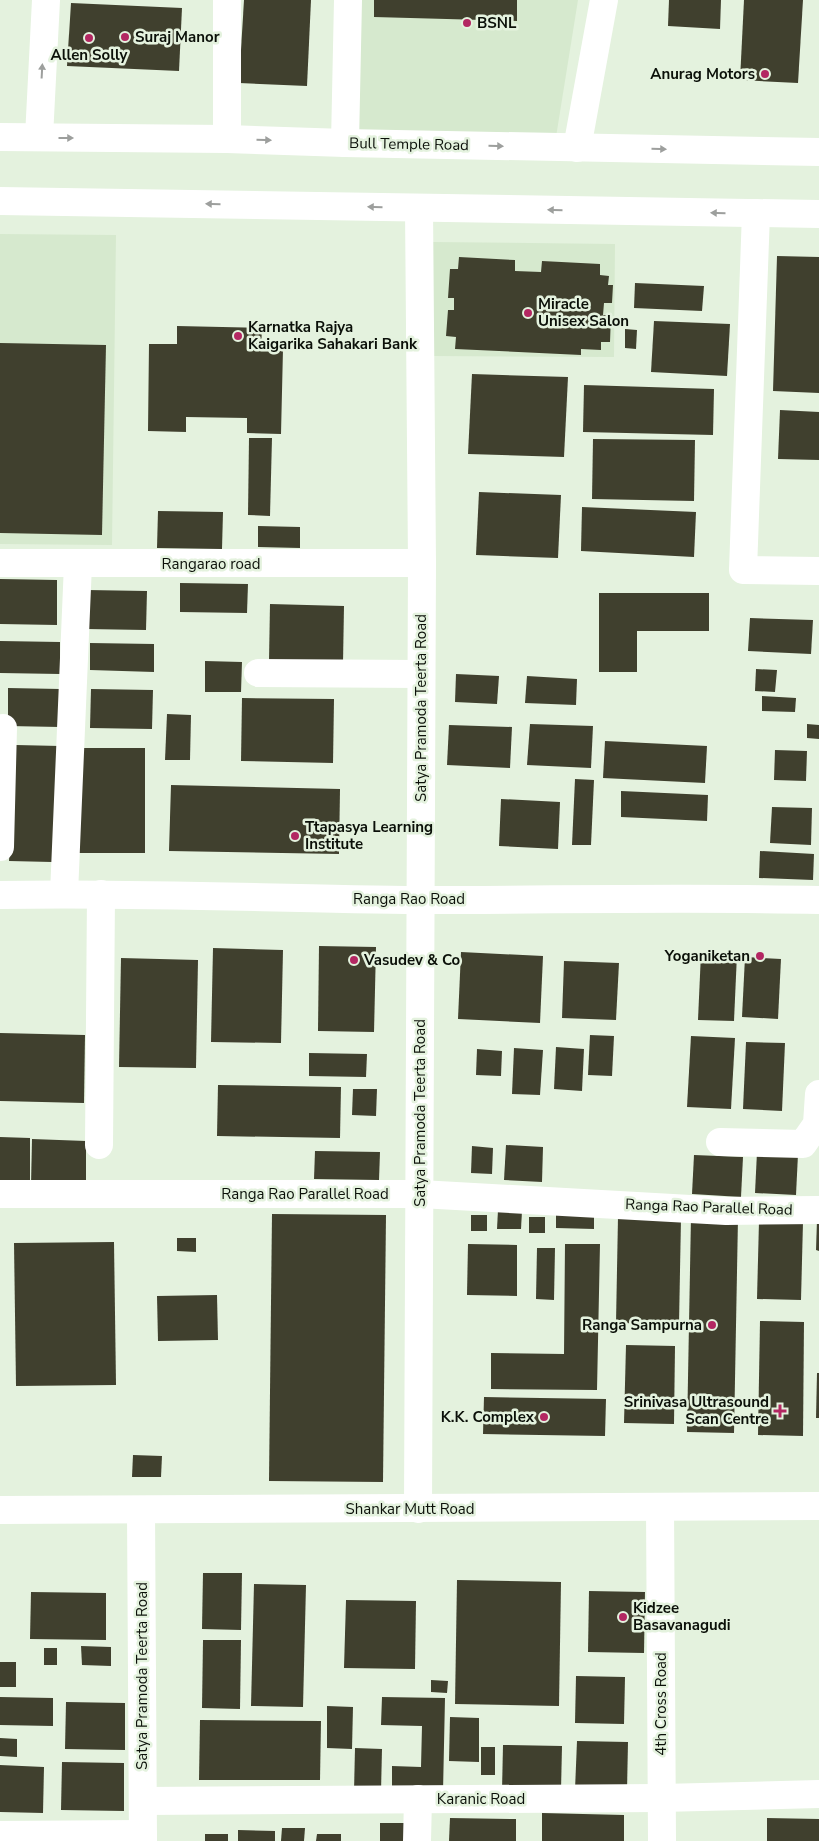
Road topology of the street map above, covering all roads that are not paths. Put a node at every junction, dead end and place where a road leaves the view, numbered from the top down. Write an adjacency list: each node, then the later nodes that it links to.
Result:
1 (46, 0): 6 (street, one-way to 1)
2 (227, 0): 7 (street)
3 (348, 0): 8 (street)
4 (604, 0): 9 (street)
5 (0, 137): 6 (street, Bull Temple Road)
6 (39, 137): 7 (street, Bull Temple Road, one-way to 7)
7 (227, 139): 8 (street, Bull Temple Road, one-way to 8)
8 (346, 143): 9 (street, Bull Temple Road, one-way to 9)
9 (577, 148): 10 (street, Bull Temple Road, one-way to 10)
10 (819, 152)
11 (0, 201): 12 (street, one-way to 11)
12 (419, 208): 13 (street, one-way to 12); 15 (street, Satya Pramoda Teerta Road)
13 (756, 213): 14 (street); 18 (street)
14 (819, 214)
15 (422, 563): 17 (street, Rangarao road); 20 (street, Satya Pramoda Teerta Road)
16 (0, 564): 17 (street, Rangarao road)
17 (78, 564): 23 (street)
18 (819, 571)
19 (258, 673): 20 (street)
20 (421, 674): 26 (street, Satya Pramoda Teerta Road)
21 (3, 728): 22 (street)
22 (0, 847)
23 (64, 894): 24 (street, Ranga Rao Road); 25 (street, Ranga Rao Road)
24 (101, 894): 26 (street, Ranga Rao Road); 30 (street)
25 (0, 895)
26 (420, 900): 27 (street, Ranga Rao Road); 32 (street, Satya Pramoda Teerta Road)
27 (819, 900)
28 (819, 1094): 29 (street)
29 (720, 1142)
30 (99, 1145)
31 (0, 1194): 32 (street, Ranga Rao Parallel Road)
32 (420, 1194): 33 (street, Ranga Rao Parallel Road); 36 (street, Satya Pramoda Teerta Road)
33 (819, 1210)
34 (819, 1506): 35 (street, Shankar Mutt Road)
35 (660, 1507): 36 (street, Shankar Mutt Road); 40 (street, 4th Cross Road)
36 (418, 1509): 38 (street, Shankar Mutt Road)
37 (0, 1510): 38 (street, Shankar Mutt Road)
38 (141, 1511): 42 (street, Satya Pramoda Teerta Road)
39 (819, 1794): 40 (street, Karanic Road)
40 (661, 1798): 41 (street, Karanic Road); 46 (street, 4th Cross Road)
41 (418, 1799): 42 (street, Karanic Road); 45 (street)
42 (143, 1801): 44 (street, Satya Pramoda Teerta Road)
43 (0, 1834): 44 (street)
44 (143, 1838)
45 (417, 1841)
46 (662, 1841)

